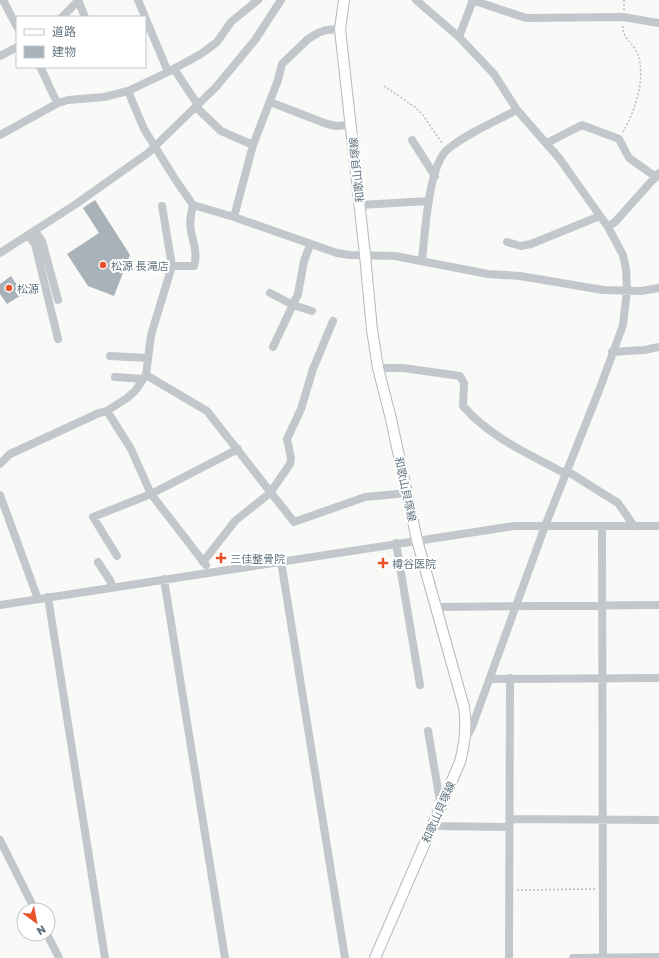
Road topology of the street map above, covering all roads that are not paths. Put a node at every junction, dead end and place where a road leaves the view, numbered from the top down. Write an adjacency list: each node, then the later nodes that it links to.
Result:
1 (3, 0): 14 (street)
2 (79, 0): 9 (street); 10 (street)
3 (138, 0): 11 (street)
4 (258, 0): 20 (street)
5 (281, 0): 24 (street)
6 (344, 0): 15 (main road, 和歌山貝塚線)
7 (416, 0): 16 (street)
8 (473, 0): 13 (street); 16 (street)
9 (63, 16)
10 (84, 16)
11 (146, 16)
12 (146, 17): 20 (street)
13 (659, 22)
14 (16, 25)
15 (340, 29): 22 (street); 26 (main road, 和歌山貝塚線)
16 (459, 37): 25 (street)
17 (16, 48): 18 (street)
18 (0, 56)
19 (41, 68): 23 (street)
20 (171, 70): 21 (street); 24 (street)
21 (128, 91): 23 (street); 30 (street)
22 (270, 102): 26 (street); 31 (street)
23 (58, 103): 27 (street)
24 (197, 106): 30 (street); 31 (street)
25 (517, 110): 29 (street); 32 (street)
26 (351, 125): 36 (main road, 和歌山貝塚線)
27 (1, 133)
28 (412, 140): 32 (street)
29 (547, 144): 33 (street); 38 (street)
30 (155, 145): 35 (street); 41 (street)
31 (254, 145): 39 (street)
32 (435, 176): 34 (street)
33 (657, 177): 40 (street)
34 (429, 201): 36 (street); 46 (street)
35 (193, 205): 39 (street); 48 (street)
36 (360, 205): 45 (main road, 和歌山貝塚線)
37 (162, 206): 48 (street)
38 (600, 216): 40 (street); 42 (street)
39 (234, 217): 43 (street)
40 (608, 227): 50 (street)
41 (32, 233): 44 (street); 52 (street); 56 (street)
42 (507, 242)
43 (310, 245): 45 (street); 53 (street)
44 (0, 253)
45 (365, 255): 46 (street); 62 (main road, 和歌山貝塚線)
46 (422, 260): 50 (street)
47 (151, 264): 48 (street)
48 (172, 266): 61 (street)
49 (659, 288): 50 (street)
50 (627, 290): 59 (street)
51 (270, 293): 53 (street)
52 (58, 300)
53 (293, 305): 54 (street); 57 (street)
54 (312, 311)
55 (333, 321): 69 (street)
56 (58, 339)
57 (273, 347)
58 (659, 347): 59 (street)
59 (612, 352): 68 (street)
60 (110, 356): 61 (street)
61 (148, 358): 64 (street)
62 (378, 368): 68 (street); 70 (main road, 和歌山貝塚線)
63 (114, 377): 64 (street)
64 (144, 377): 65 (street); 66 (street)
65 (107, 411): 67 (street); 71 (street)
66 (238, 449): 69 (street); 71 (street)
67 (0, 464)
68 (566, 472): 73 (street); 75 (street)
69 (270, 493): 70 (street); 82 (street)
70 (408, 493): 77 (main road, 和歌山貝塚線)
71 (151, 494): 79 (street); 82 (street)
72 (0, 495): 87 (street)
73 (544, 526): 74 (street); 77 (street); 91 (street)
74 (602, 526): 75 (street); 89 (street)
75 (634, 526): 76 (street)
76 (659, 526)
77 (417, 540): 78 (street); 92 (main road, 和歌山貝塚線)
78 (396, 543): 80 (street); 97 (street)
79 (117, 556)
80 (281, 561): 83 (street); 112 (street)
81 (98, 562): 85 (street)
82 (203, 562): 83 (street)
83 (212, 572): 84 (street)
84 (164, 579): 85 (street); 111 (street)
85 (112, 587): 86 (street)
86 (48, 597): 87 (street); 110 (street)
87 (38, 598): 88 (street)
88 (0, 605)
89 (603, 605): 90 (street); 91 (street); 93 (street)
90 (659, 605)
91 (516, 606): 92 (street); 96 (street)
92 (436, 607): 99 (main road, 和歌山貝塚線)
93 (603, 677): 94 (street); 95 (street); 101 (street)
94 (510, 678): 96 (street); 103 (street)
95 (659, 678)
96 (490, 679): 99 (street)
97 (420, 685)
98 (428, 731): 100 (street)
99 (466, 738): 100 (main road, 和歌山貝塚線)
100 (441, 807): 104 (main road, 和歌山貝塚線)
101 (604, 820): 102 (street); 103 (street); 116 (street)
102 (659, 820)
103 (510, 823): 104 (street); 114 (street)
104 (432, 826): 113 (main road, 和歌山貝塚線)
105 (0, 840): 106 (street)
106 (31, 902)
107 (51, 942): 109 (street)
108 (659, 957): 116 (street)
109 (59, 958)
110 (105, 958)
111 (225, 958)
112 (345, 958)
113 (376, 958)
114 (509, 958)
115 (573, 958): 116 (street)
116 (603, 958)

